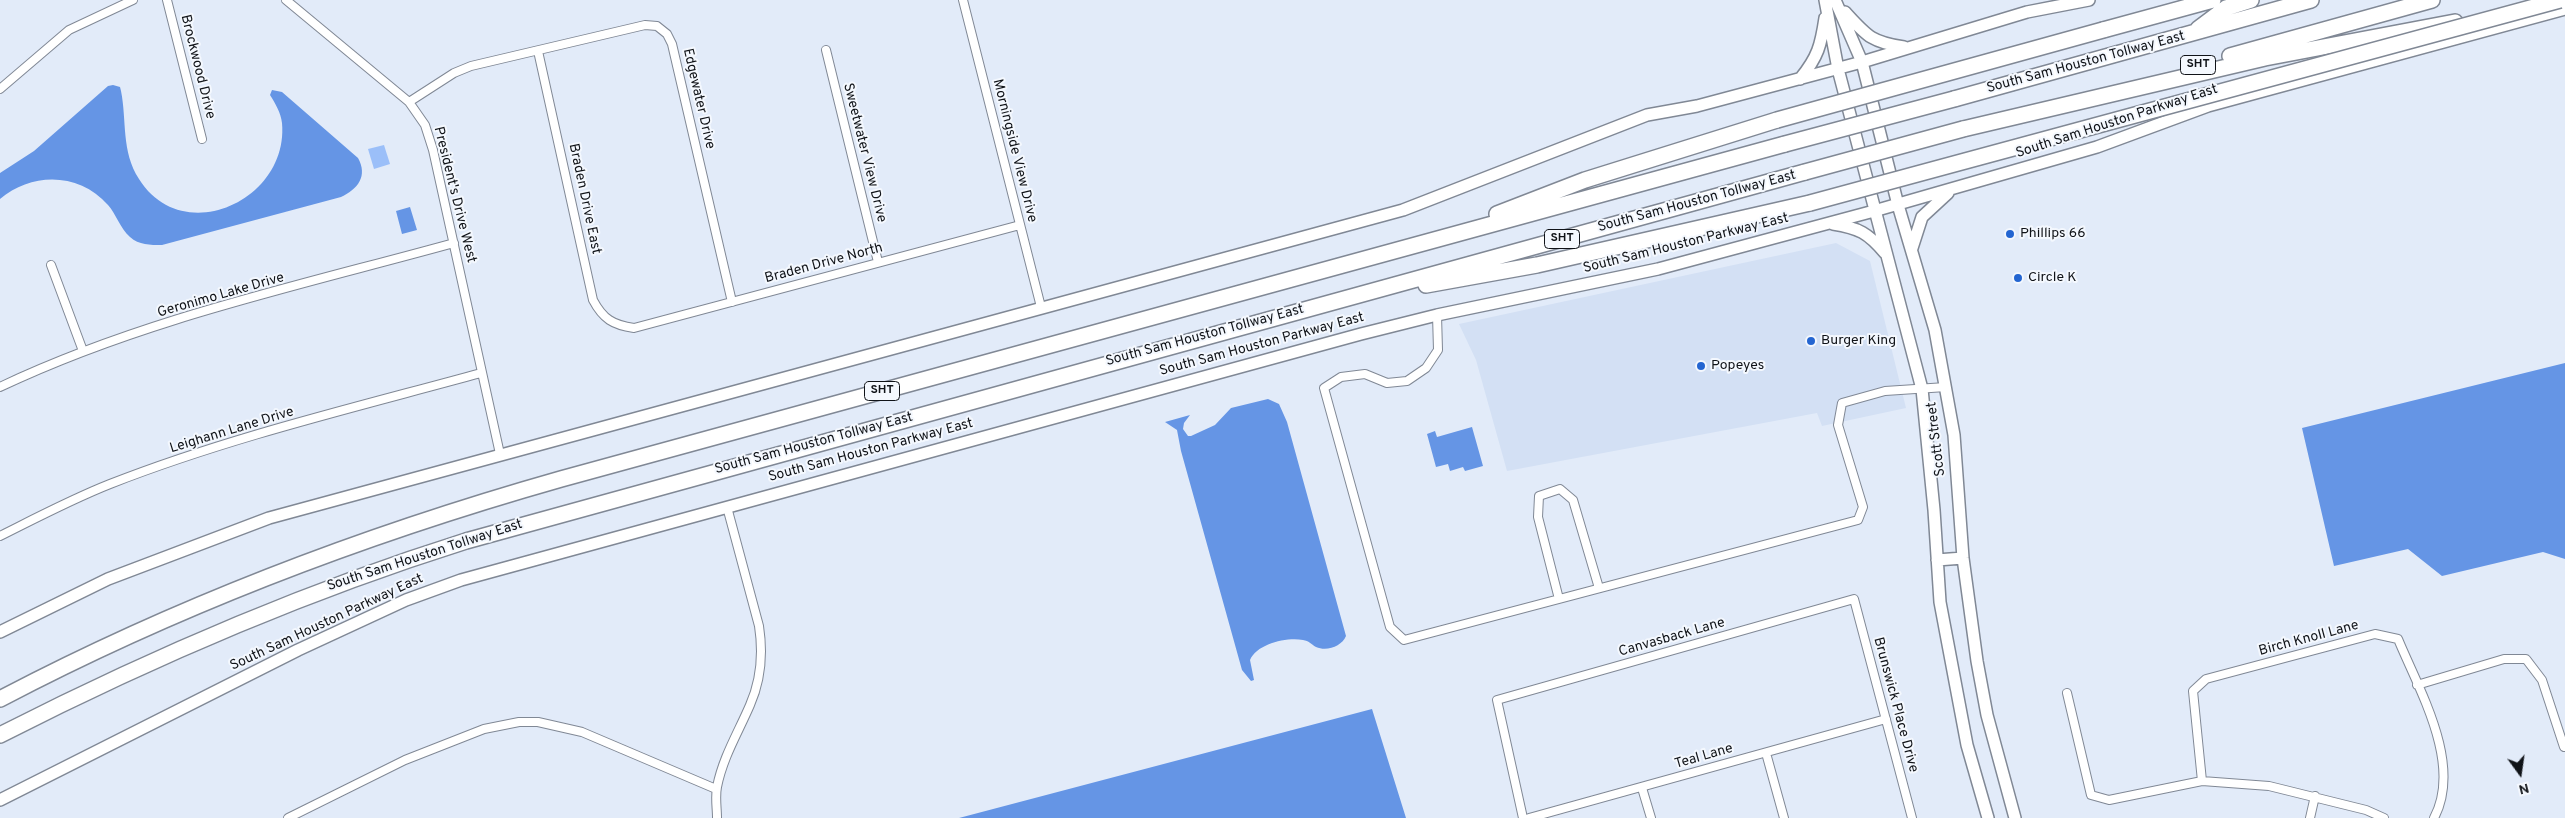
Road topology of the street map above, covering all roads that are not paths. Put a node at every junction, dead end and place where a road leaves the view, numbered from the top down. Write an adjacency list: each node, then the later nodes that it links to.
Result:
1 (133, 0): 22 (street)
2 (167, 0): 25 (street, Brockwood Drive)
3 (286, 0): 23 (street, President's Drive West)
4 (963, 0): 30 (street, Morningside View Drive)
5 (2090, 0): 16 (main road)
6 (2213, 0): 32 (highway, bridge)
7 (2251, 0): 15 (highway)
8 (2311, 0): 15 (highway, South Sam Houston Tollway East / SHT)
9 (2432, 0): 24 (highway, South Sam Houston Tollway East / SHT)
10 (2560, 0): 38 (highway, bridge)
11 (2565, 1): 24 (highway)
12 (1837, 2): 16 (main road); 19 (main road, Scott Street)
13 (1826, 5): 20 (main road, Scott Street); 21 (main road)
14 (2565, 9): 26 (main road, South Sam Houston Parkway East)
15 (2190, 35): 32 (highway, South Sam Houston Tollway East / SHT, bridge)
16 (1908, 48): 19 (main road)
17 (826, 50): 35 (street, Sweetwater View Drive)
18 (538, 51): 23 (street, Edgewater Drive); 37 (street, Edgewater Drive); 41 (street, Braden Drive East)
19 (1862, 62): 20 (main road); 27 (main road, Scott Street)
20 (1838, 68): 21 (main road); 28 (main road, Scott Street)
21 (1800, 79): 39 (main road)
22 (0, 89)
23 (409, 102): 31 (street, President's Drive West)
24 (1964, 129): 38 (highway, South Sam Houston Tollway East / SHT, bridge)
25 (202, 139)
26 (1951, 189): 27 (main road, South Sam Houston Parkway East); 33 (main road)
27 (1898, 205): 28 (main road, South Sam Houston Parkway East); 33 (main road, Scott Street)
28 (1874, 211): 29 (main road, South Sam Houston Parkway East); 34 (main road, Scott Street)
29 (1829, 223): 34 (main road); 40 (main road, South Sam Houston Parkway East)
30 (1020, 224): 35 (street, Braden Drive North); 39 (street, Morningside View Drive)
31 (454, 243): 42 (street, Geronimo Lake Drive); 43 (street, President's Drive West)
32 (1425, 243): 58 (highway, South Sam Houston Tollway East / SHT)
33 (1912, 248): 44 (main road, Scott Street)
34 (1887, 255): 46 (main road, Scott Street)
35 (878, 262): 37 (street, Braden Drive North)
36 (51, 265): 42 (street)
37 (732, 302): 41 (street, Braden Drive North)
38 (1319, 305): 60 (highway, South Sam Houston Tollway East / SHT)
39 (1041, 308): 47 (main road)
40 (1437, 315): 48 (main road, South Sam Houston Parkway East); 53 (street)
41 (634, 328)
42 (83, 351): 45 (street, Geronimo Lake Drive)
43 (481, 373): 47 (street, President's Drive West); 49 (street, Leighann Lane Drive)
44 (1946, 387): 46 (street); 50 (main road, Scott Street)
45 (0, 388)
46 (1922, 389): 51 (main road, Scott Street); 52 (street)
47 (500, 454): 55 (main road)
48 (727, 507): 65 (street); 67 (main road, South Sam Houston Parkway East)
49 (0, 536)
50 (1963, 558): 51 (main road); 76 (main road, Scott Street)
51 (1937, 560): 75 (main road, Scott Street)
52 (1599, 588): 53 (street); 53 (street)
53 (1559, 599)
54 (1854, 599): 59 (street, Brunswick Place Drive); 70 (street, Canvasback Lane)
55 (0, 632)
56 (2417, 685): 61 (street); 63 (street, Birch Knoll Lane); 79 (street, Birch Knoll Lane)
57 (2067, 693): 63 (street)
58 (0, 699)
59 (1886, 719): 62 (street, Teal Lane); 74 (street, Brunswick Place Drive)
60 (0, 735)
61 (2564, 747)
62 (1766, 753): 64 (street, Teal Lane); 73 (street)
63 (2202, 781): 66 (street)
64 (1642, 788): 71 (street, Teal Lane); 72 (street)
65 (716, 789): 68 (street); 69 (street)
66 (2315, 796): 77 (street); 78 (street)
67 (0, 800)
68 (288, 818)
69 (717, 818)
70 (1523, 818)
71 (1529, 818)
72 (1651, 818)
73 (1784, 818)
74 (1912, 818)
75 (1988, 818)
76 (2015, 818)
77 (2310, 818)
78 (2384, 818)
79 (2434, 818)

